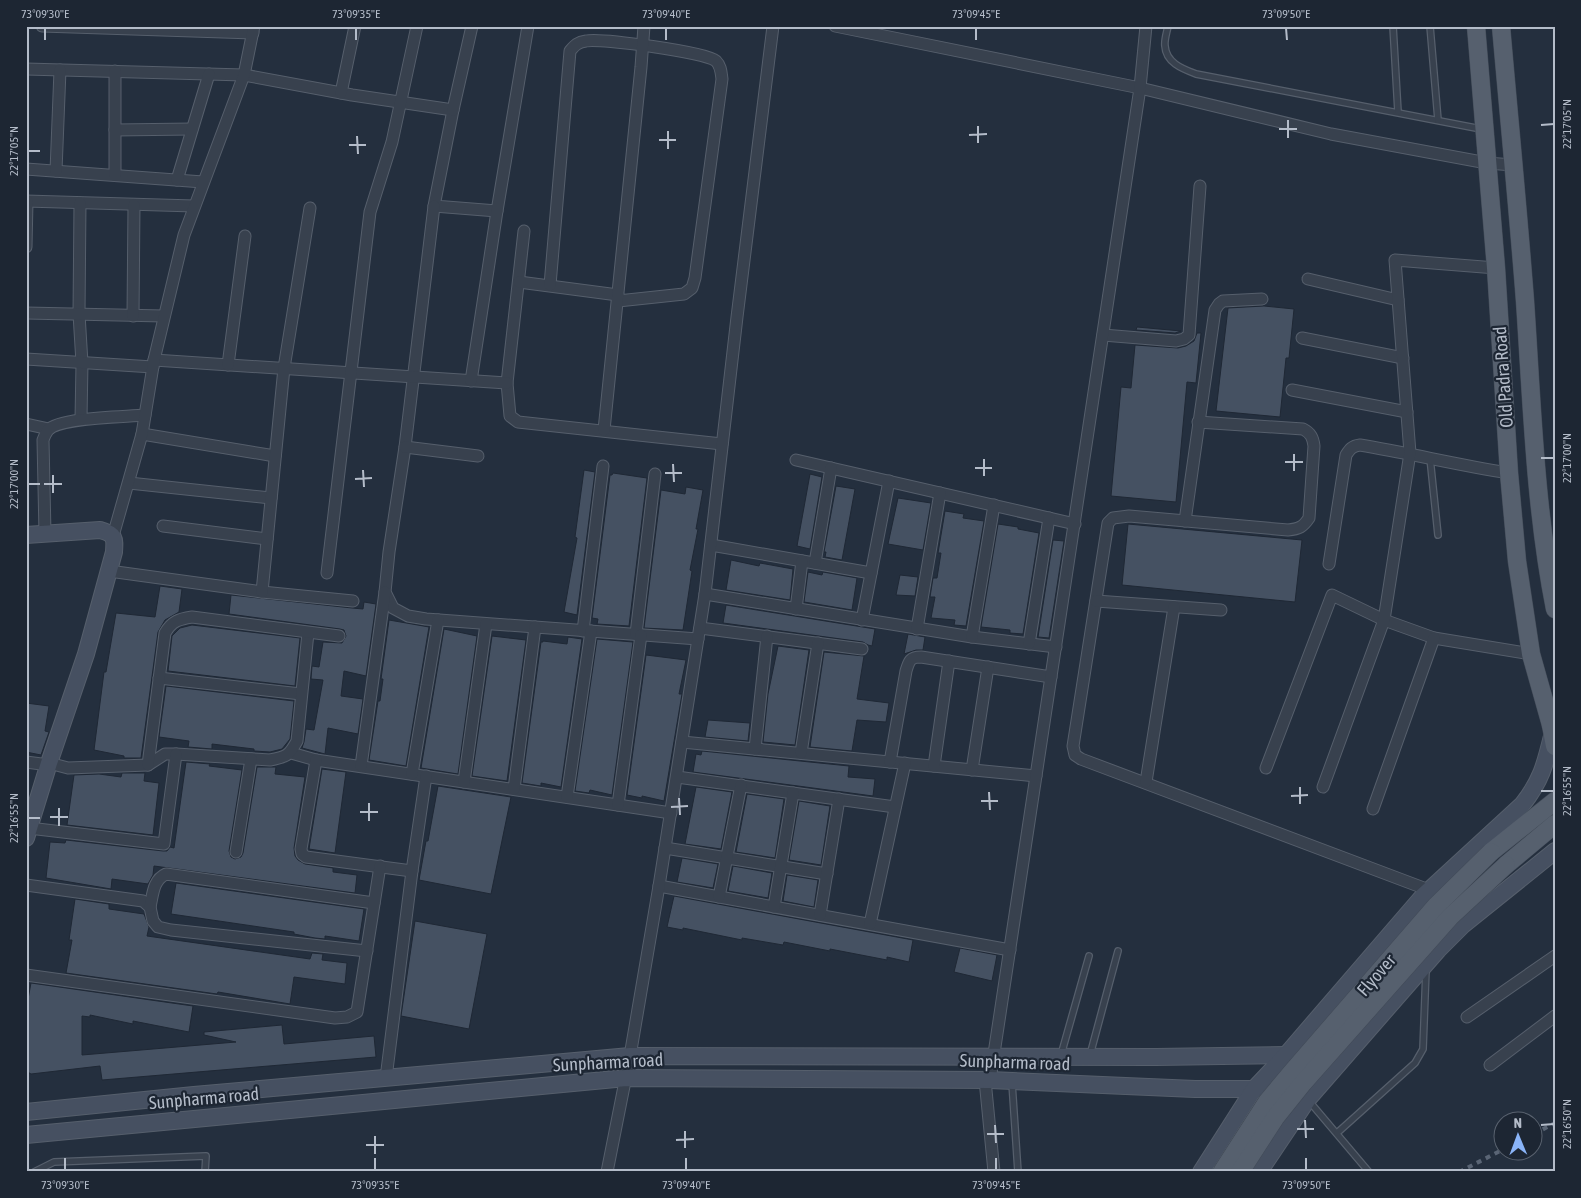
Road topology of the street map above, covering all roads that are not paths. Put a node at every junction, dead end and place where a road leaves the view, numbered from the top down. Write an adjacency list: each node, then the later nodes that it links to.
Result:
1 (42, 26): 15 (street)
2 (355, 26): 23 (street)
3 (417, 26): 24 (street)
4 (472, 26): 25 (street)
5 (528, 26): 45 (street)
6 (644, 26): 16 (street)
7 (773, 26): 81 (street)
8 (835, 26): 22 (street)
9 (1146, 26): 22 (street)
10 (1168, 26): 26 (lane)
11 (1393, 26): 26 (lane)
12 (1430, 26): 27 (lane)
13 (1476, 26): 30 (main road, Old Padra Road)
14 (1501, 26): 32 (main road, Old Padra Road)
15 (254, 30): 21 (street)
16 (643, 45): 52 (street); 53 (street); 53 (street)
17 (26, 69): 18 (street)
18 (60, 70): 19 (street); 34 (street)
19 (115, 71): 20 (street); 29 (street)
20 (209, 74): 21 (street); 28 (street)
21 (244, 75): 23 (street); 37 (street)
22 (1140, 88): 31 (street); 60 (street)
23 (341, 93): 24 (street)
24 (400, 102): 25 (street); 68 (street)
25 (452, 110): 43 (street)
26 (1398, 112): 27 (lane)
27 (1438, 120): 30 (lane)
28 (192, 129): 29 (street); 36 (street)
29 (115, 130): 35 (street)
30 (1485, 130): 31 (main road, Old Padra Road)
31 (1487, 163): 32 (street); 49 (main road, Old Padra Road)
32 (1513, 166): 120 (main road, Old Padra Road)
33 (26, 169): 34 (street)
34 (56, 171): 35 (street)
35 (115, 176): 36 (street)
36 (177, 180): 37 (street)
37 (203, 182): 42 (street)
38 (1200, 186): 60 (street)
39 (26, 202): 40 (street); 48 (street)
40 (80, 203): 41 (street); 57 (street)
41 (134, 205): 42 (street); 58 (street)
42 (194, 206): 59 (street)
43 (434, 206): 45 (street); 69 (street)
44 (310, 208): 67 (street)
45 (497, 210): 70 (street)
46 (524, 231): 51 (street)
47 (245, 236): 66 (street)
48 (26, 247)
49 (1496, 268): 55 (street); 90 (main road, Old Padra Road)
50 (1308, 279): 55 (street)
51 (518, 282): 52 (street); 71 (street)
52 (550, 286): 53 (street)
53 (618, 298): 79 (street)
54 (1262, 299): 76 (street)
55 (1398, 300): 62 (street)
56 (26, 313): 57 (street)
57 (78, 314): 58 (street); 64 (street)
58 (133, 316): 59 (street)
59 (164, 316): 65 (street)
60 (1103, 335): 99 (street)
61 (1302, 338): 62 (street)
62 (1403, 358): 73 (street)
63 (26, 359): 64 (street)
64 (82, 362): 65 (street); 75 (street)
65 (153, 363): 66 (street); 74 (street)
66 (228, 364): 67 (street)
67 (284, 368): 68 (street); 84 (street)
68 (352, 373): 69 (street); 111 (street)
69 (413, 377): 70 (street); 82 (street)
70 (471, 381): 71 (street)
71 (507, 383): 79 (street)
72 (1292, 390): 73 (street)
73 (1407, 412): 83 (street)
74 (145, 415): 75 (street); 80 (street)
75 (81, 419): 78 (street)
76 (1198, 422): 98 (street); 98 (street)
77 (26, 424): 78 (street)
78 (49, 429): 101 (street)
79 (604, 430): 81 (street)
80 (142, 434): 84 (street); 93 (street)
81 (722, 444): 106 (street)
82 (406, 447): 85 (street); 114 (street)
83 (1410, 453): 86 (street); 109 (street); 124 (street)
84 (275, 456): 95 (street)
85 (478, 456)
86 (1430, 458): 90 (street); 104 (lane)
87 (796, 460): 89 (street)
88 (603, 466): 128 (street)
89 (831, 468): 92 (street); 108 (street)
90 (1508, 472): 140 (main road, Old Padra Road)
91 (655, 474): 131 (street)
92 (889, 481): 94 (street); 112 (street)
93 (129, 483): 95 (street); 103 (street)
94 (940, 492): 96 (street); 127 (street)
95 (271, 498): 105 (street)
96 (994, 505): 97 (street); 134 (street)
97 (1049, 518): 99 (street); 137 (street)
98 (1185, 521): 117 (street)
99 (1074, 524): 138 (street)
100 (163, 526): 105 (street)
101 (45, 534): 102 (street); 103 (street)
102 (26, 535)
103 (114, 536): 110 (street)
104 (1438, 536)
105 (267, 539): 113 (street)
106 (711, 545): 107 (street); 115 (street)
107 (802, 561): 108 (street); 119 (street)
108 (815, 563): 112 (street)
109 (1329, 564)
110 (109, 571): 113 (street); 157 (street)
111 (327, 573)
112 (871, 573): 123 (street)
113 (262, 592): 116 (street)
114 (385, 592): 122 (street); 159 (street)
115 (705, 594): 119 (street); 130 (street)
116 (353, 601)
117 (1096, 601): 118 (street); 168 (street)
118 (1174, 607): 121 (street); 168 (street)
119 (796, 609): 123 (street)
120 (1555, 609)
121 (1221, 610)
122 (438, 620): 125 (street); 163 (street)
123 (862, 620): 127 (street)
124 (1384, 620): 135 (street); 161 (street); 170 (street)
125 (486, 624): 126 (street); 167 (street)
126 (536, 627): 128 (street); 171 (street)
127 (917, 628): 134 (street)
128 (587, 631): 131 (street); 173 (street)
129 (308, 633): 132 (street); 144 (street); 145 (street)
130 (699, 633): 131 (street); 133 (street); 147 (street)
131 (638, 635): 175 (street)
132 (339, 636)
133 (767, 636): 136 (street); 148 (street)
134 (972, 637): 137 (street)
135 (1434, 638): 140 (street); 177 (street)
136 (818, 644): 139 (street); 150 (street)
137 (1029, 644): 138 (street)
138 (1056, 647): 143 (street)
139 (862, 649)
140 (1531, 654): 146 (main road, Old Padra Road)
141 (949, 661): 142 (street); 155 (street); 160 (street)
142 (988, 667): 143 (street); 162 (street)
143 (1051, 677): 166 (street)
144 (159, 678): 145 (street); 158 (street)
145 (301, 694): 149 (street)
146 (1553, 732): 191 (street)
147 (682, 742): 148 (street); 165 (street)
148 (754, 749): 150 (street)
149 (291, 752): 152 (street); 153 (street)
150 (801, 753): 155 (street)
151 (176, 754): 152 (street); 158 (street); 180 (street)
152 (251, 758): 183 (street)
153 (316, 760): 159 (street); 185 (street)
154 (26, 762): 157 (street)
155 (890, 762): 156 (street)
156 (905, 763): 160 (street); 176 (street)
157 (49, 764): 158 (street); 180 (street)
158 (148, 765)
159 (360, 766): 163 (street)
160 (934, 766): 162 (street)
161 (1266, 768)
162 (972, 770): 166 (street)
163 (412, 774): 164 (street)
164 (426, 776): 167 (street); 187 (street)
165 (677, 776): 169 (street); 178 (street)
166 (1036, 776): 198 (street)
167 (464, 782): 171 (street)
168 (1146, 782): 191 (street)
169 (741, 786): 172 (street); 184 (street)
170 (1323, 787)
171 (514, 789): 173 (street)
172 (793, 793): 174 (street); 186 (street)
173 (567, 797): 175 (street)
174 (839, 799): 176 (street); 188 (street)
175 (618, 805): 178 (street)
176 (895, 807): 197 (street)
177 (1374, 808)
178 (671, 813): 181 (street)
179 (1552, 815): 229 (main road, Flyover, bridge); 230 (main road, Flyover, bridge)
180 (29, 825)
181 (665, 848): 184 (street); 190 (street)
182 (1555, 851): 203 (street)
183 (236, 852)
184 (726, 858): 186 (street); 192 (street)
185 (380, 866): 187 (street); 193 (street)
186 (780, 866): 188 (street); 195 (street)
187 (412, 871): 213 (street)
188 (827, 874): 196 (street)
189 (26, 885): 194 (street)
190 (659, 886): 192 (street); 208 (street)
191 (1429, 890): 207 (street)
192 (719, 897): 195 (street)
193 (374, 903): 194 (street); 199 (street)
194 (150, 907): 199 (street)
195 (774, 907): 196 (street)
196 (820, 915): 197 (street)
197 (870, 924): 198 (street)
198 (1010, 950): 209 (street)
199 (367, 951): 204 (street)
200 (1118, 952): 211 (lane)
201 (1089, 956): 210 (lane)
202 (1555, 956): 206 (street)
203 (1426, 964): 217 (street); 221 (lane)
204 (26, 975)
205 (1555, 1016): 212 (street)
206 (1467, 1017)
207 (1286, 1055): 211 (street, Sunpharma road); 218 (street)
208 (630, 1056): 209 (street, Sunpharma road); 213 (street, Sunpharma road); 214 (street)
209 (994, 1056): 210 (street, Sunpharma road); 215 (street)
210 (1060, 1056): 211 (street, Sunpharma road)
211 (1089, 1057)
212 (1490, 1066)
213 (386, 1078): 220 (street, Sunpharma road)
214 (626, 1078): 215 (street, Sunpharma road); 222 (street, Sunpharma road); 225 (street)
215 (988, 1080): 216 (street, Sunpharma road); 226 (street)
216 (1012, 1081): 218 (street, Sunpharma road); 227 (lane)
217 (1319, 1086): 218 (street, Sunpharma road); 219 (street)
218 (1254, 1089): 228 (street)
219 (1308, 1099): 221 (lane); 231 (street)
220 (26, 1112)
221 (1337, 1134): 232 (lane)
222 (26, 1135)
223 (34, 1172): 224 (lane)
224 (205, 1172)
225 (607, 1172)
226 (994, 1172)
227 (1018, 1172)
228 (1201, 1172)
229 (1222, 1172)
230 (1240, 1172)
231 (1259, 1172)
232 (1369, 1172)

